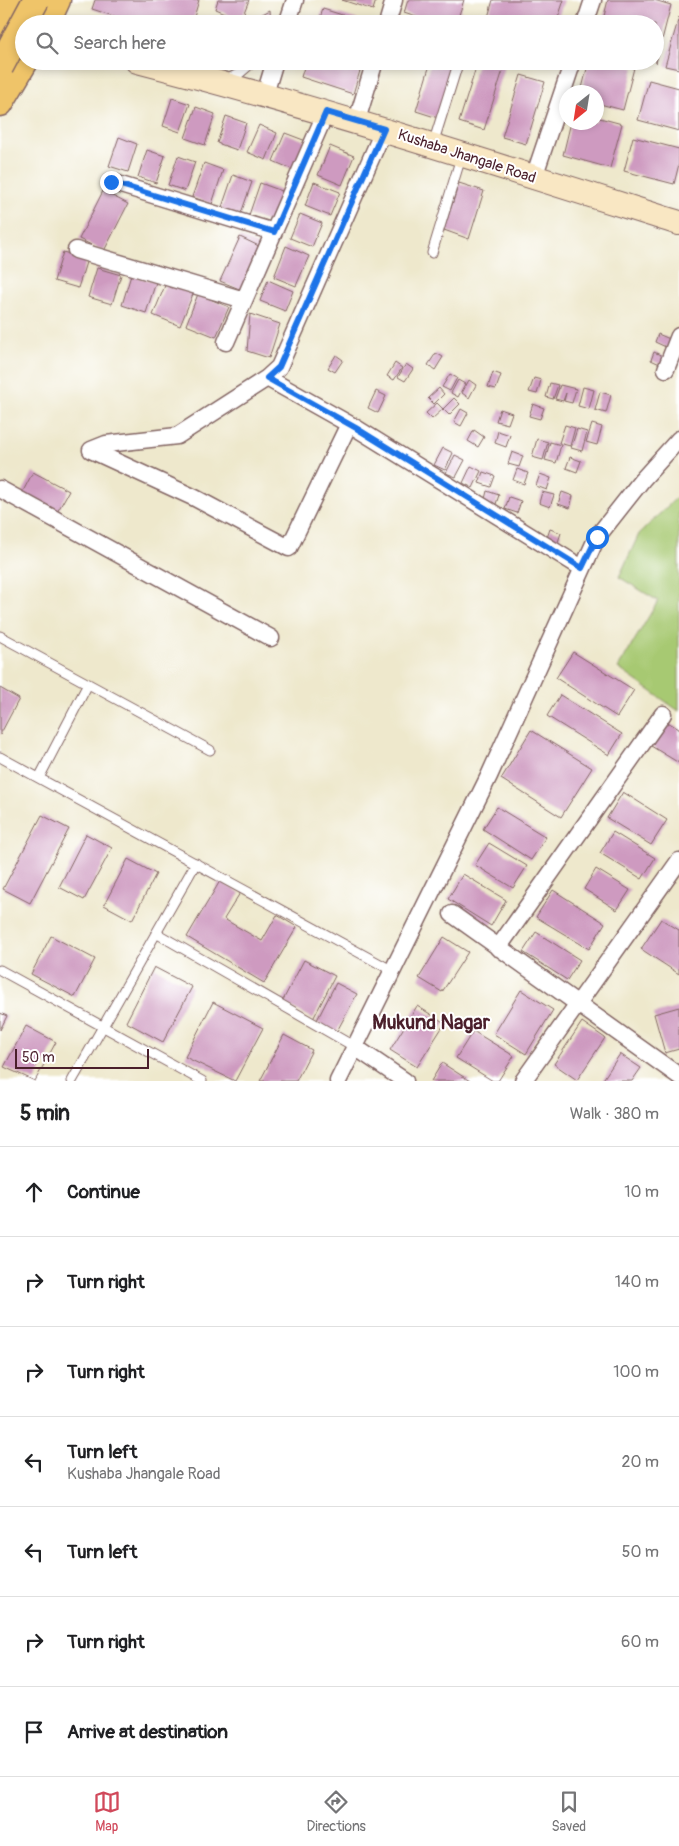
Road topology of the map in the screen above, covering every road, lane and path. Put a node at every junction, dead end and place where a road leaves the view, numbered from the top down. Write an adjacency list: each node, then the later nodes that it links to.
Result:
1 (36, 0): 6 (main road, bridge)
2 (57, 0): 7 (main road)
3 (295, 0): 8 (street)
4 (394, 0): 9 (street)
5 (593, 0): 10 (street)
6 (28, 15)
7 (50, 15)
8 (285, 15)
9 (390, 15)
10 (588, 15)
11 (15, 38): 12 (main road, bridge)
12 (0, 66)
13 (20, 70): 22 (main road)
14 (173, 70): 20 (street, Kushaba Jhangale Road)
15 (244, 70): 20 (lane)
16 (272, 70): 21 (street)
17 (372, 70): 24 (street)
18 (456, 70): 26 (lane)
19 (570, 70): 28 (street)
20 (221, 82): 21 (street, Kushaba Jhangale Road)
21 (265, 94): 23 (street, Kushaba Jhangale Road)
22 (0, 103)
23 (326, 112): 24 (street, Kushaba Jhangale Road); 31 (street)
24 (356, 120): 25 (street, Kushaba Jhangale Road)
25 (384, 129): 26 (street, Kushaba Jhangale Road); 38 (street)
26 (433, 145): 27 (street, Kushaba Jhangale Road)
27 (462, 154): 28 (street, Kushaba Jhangale Road); 33 (lane)
28 (534, 177): 30 (street, Kushaba Jhangale Road)
29 (111, 182): 31 (street)
30 (679, 223)
31 (274, 232): 34 (street)
32 (76, 250): 34 (street)
33 (432, 253)
34 (244, 300): 36 (street)
35 (679, 336): 37 (street)
36 (226, 342)
37 (666, 369)
38 (267, 378): 39 (street); 39 (street)
39 (349, 424): 42 (street)
40 (679, 440): 42 (street)
41 (0, 489): 44 (street)
42 (582, 568): 56 (street)
43 (0, 636): 45 (lane)
44 (271, 638)
45 (88, 684): 47 (lane); 49 (lane)
46 (663, 714): 54 (street)
47 (210, 750)
48 (0, 757): 49 (lane)
49 (39, 778): 51 (lane)
50 (679, 861): 57 (street)
51 (196, 863): 53 (lane); 56 (lane)
52 (452, 914): 54 (street)
53 (156, 933): 58 (lane); 59 (lane)
54 (498, 948): 57 (street)
55 (0, 970): 58 (lane)
56 (393, 971): 59 (street)
57 (578, 1005): 60 (street); 65 (street)
58 (103, 1026): 61 (lane); 62 (lane)
59 (355, 1047): 63 (street); 64 (street)
60 (679, 1079)
61 (72, 1081)
62 (202, 1081)
63 (338, 1081)
64 (405, 1081)
65 (524, 1081)

